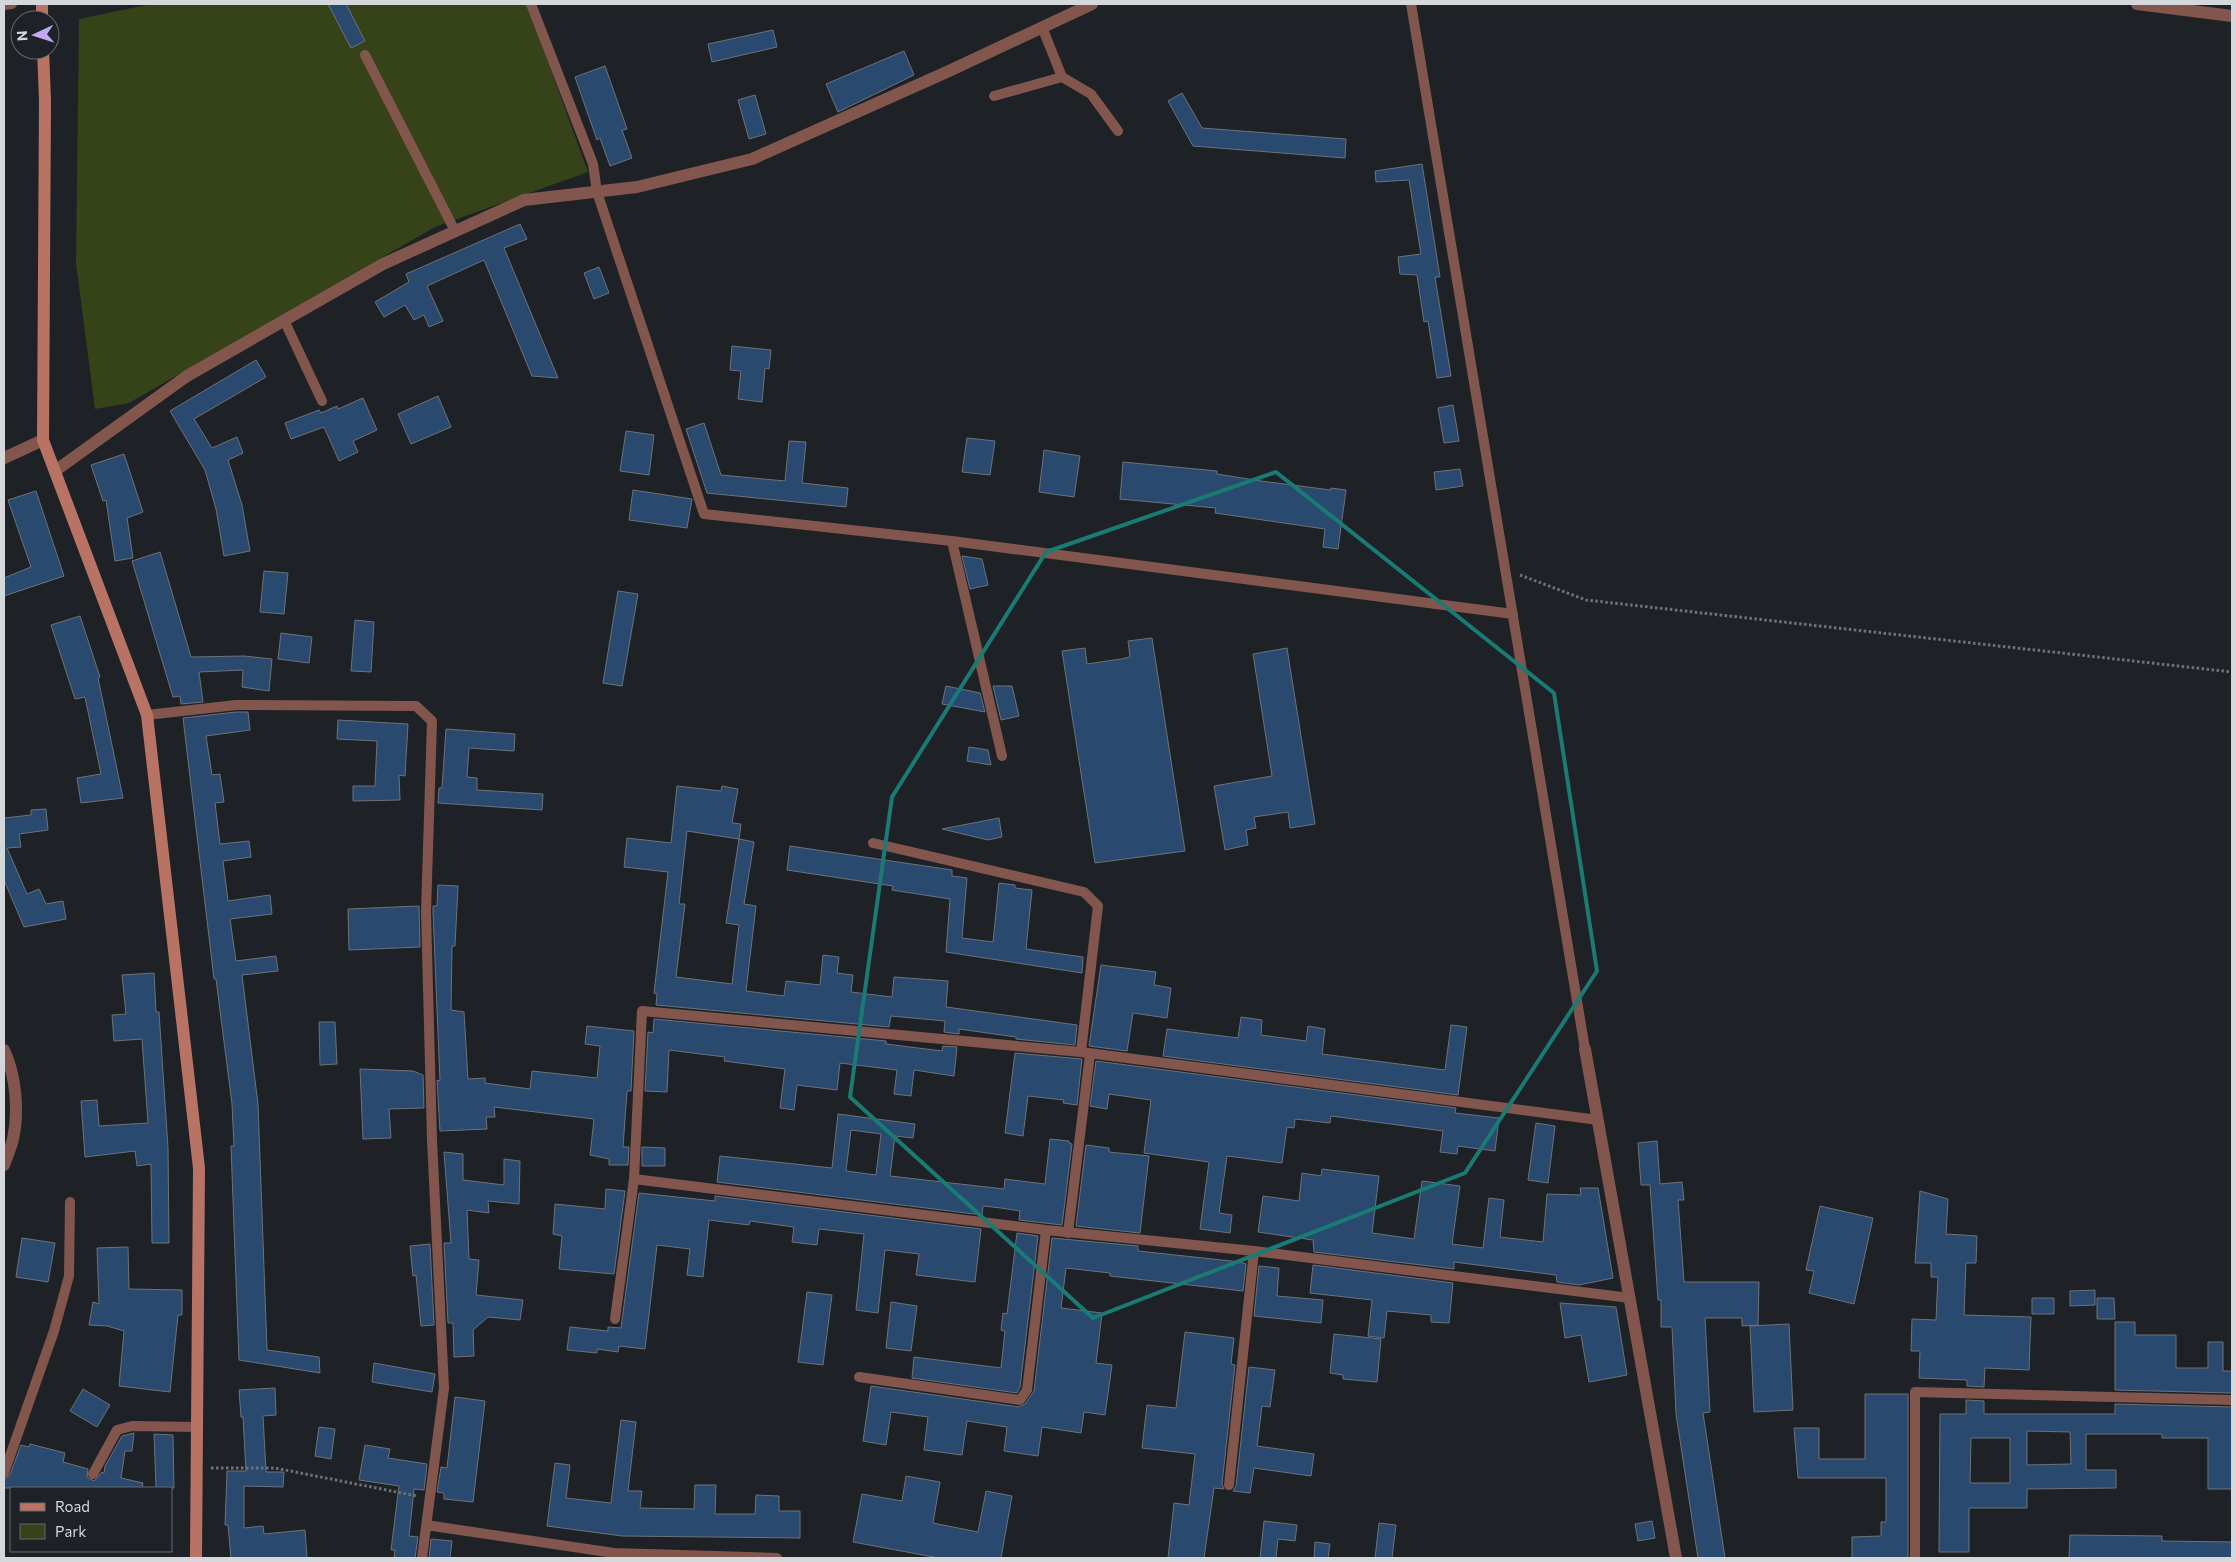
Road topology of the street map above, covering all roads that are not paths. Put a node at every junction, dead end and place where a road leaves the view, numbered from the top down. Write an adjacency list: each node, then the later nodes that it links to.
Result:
1 (12, 4): 6 (lane)
2 (531, 4): 14 (lane)
3 (1092, 4): 8 (street)
4 (1411, 4): 22 (lane)
5 (2137, 4): 7 (street)
6 (4, 5)
7 (2232, 16)
8 (1042, 27): 11 (lane); 14 (street)
9 (365, 55): 15 (lane)
10 (43, 60): 18 (street)
11 (1062, 77): 12 (lane); 13 (lane)
12 (994, 96)
13 (1118, 131)
14 (597, 192): 15 (street); 21 (lane)
15 (455, 231): 16 (street)
16 (284, 320): 17 (lane); 20 (street)
17 (322, 401)
18 (43, 440): 19 (street); 20 (street)
19 (4, 458)
20 (55, 471): 23 (street)
21 (952, 540): 22 (lane); 24 (lane)
22 (1513, 614): 26 (lane)
23 (147, 715): 40 (street); 44 (lane)
24 (1002, 756)
25 (872, 843): 28 (lane)
26 (1585, 1049): 29 (street)
27 (4, 1050): 30 (street)
28 (1085, 1053): 29 (lane); 31 (lane); 34 (lane)
29 (1598, 1120): 36 (street)
30 (4, 1166)
31 (634, 1179): 33 (lane); 37 (lane)
32 (70, 1202): 41 (lane)
33 (1046, 1230): 34 (lane); 38 (lane)
34 (1068, 1233): 35 (lane)
35 (1254, 1251): 36 (lane); 43 (lane)
36 (1630, 1298): 48 (street)
37 (615, 1319)
38 (859, 1377)
39 (2232, 1400): 49 (lane)
40 (196, 1427): 42 (lane); 45 (street)
41 (4, 1473)
42 (93, 1474)
43 (1229, 1484)
44 (426, 1525): 46 (lane); 47 (lane)
45 (196, 1558)
46 (422, 1558)
47 (777, 1558)
48 (1676, 1558)
49 (1915, 1558)

